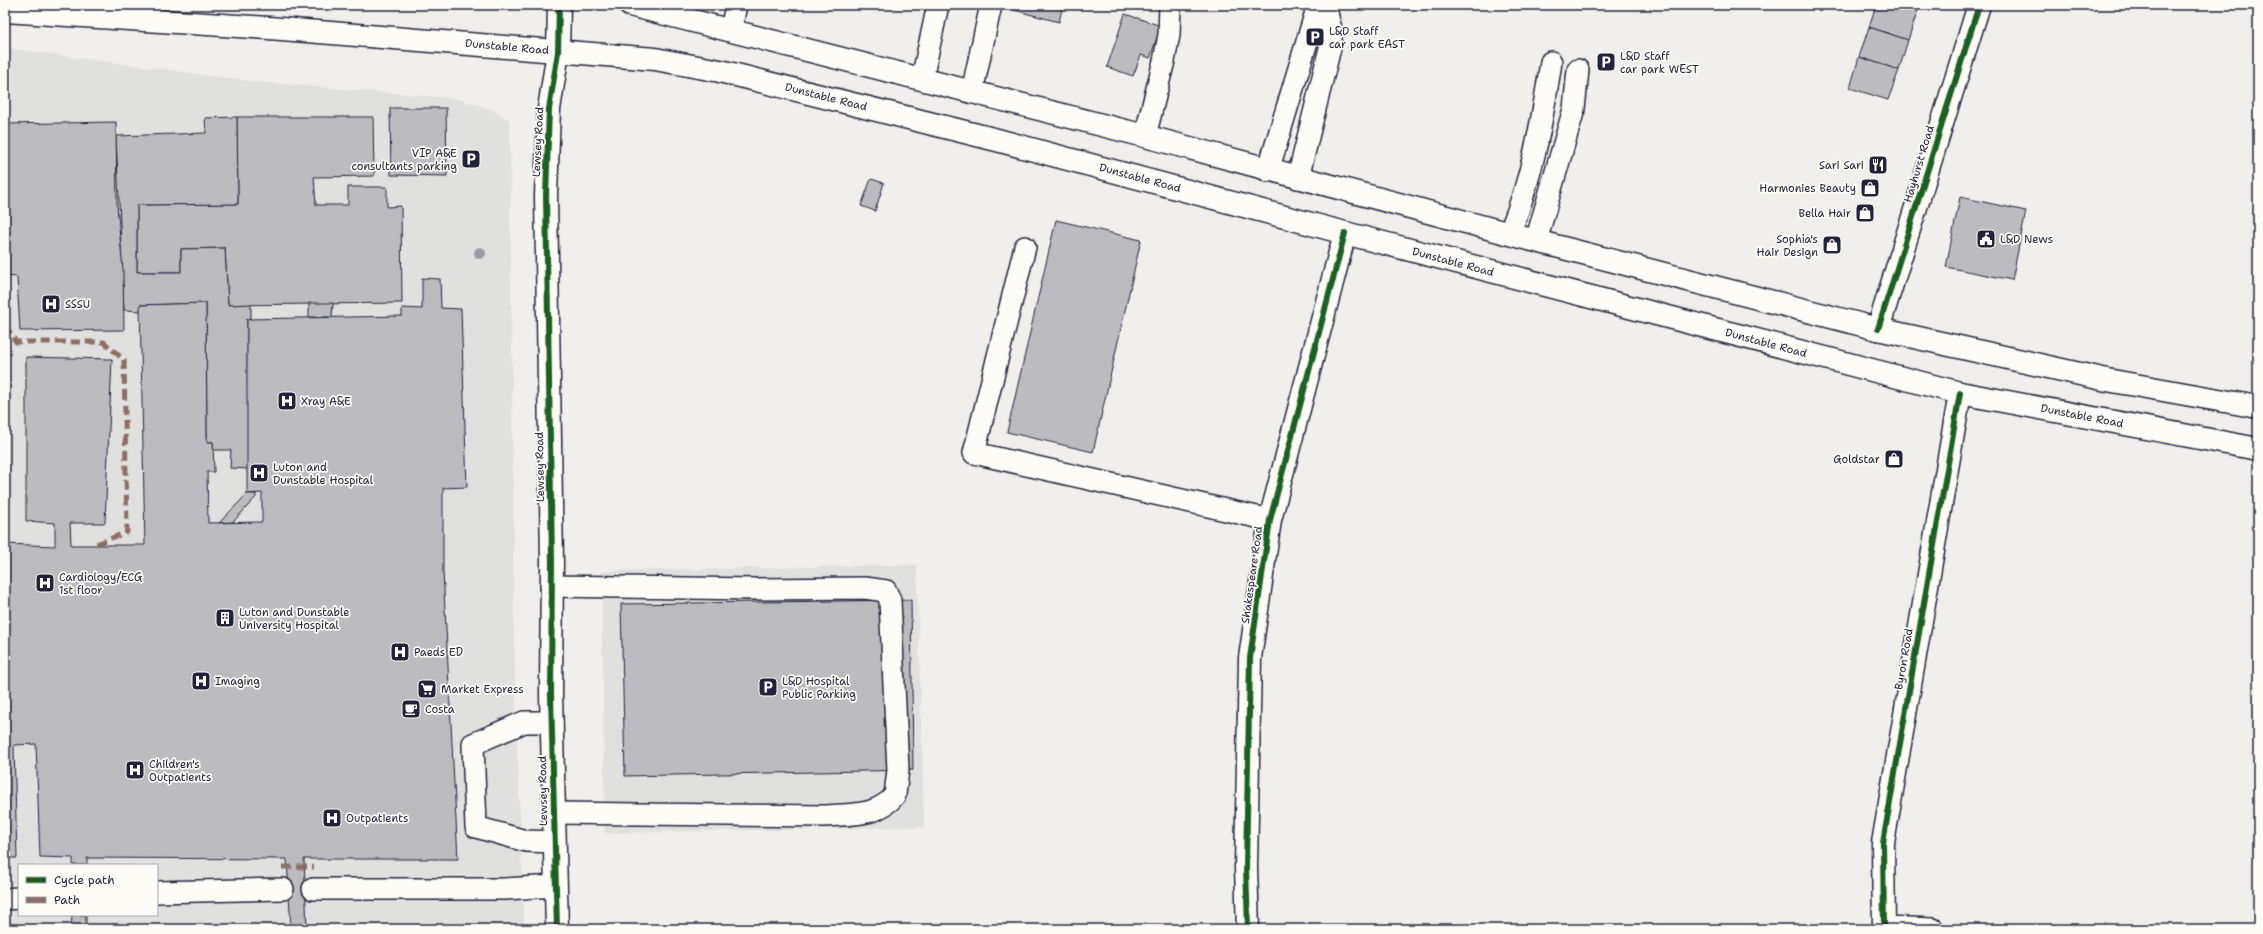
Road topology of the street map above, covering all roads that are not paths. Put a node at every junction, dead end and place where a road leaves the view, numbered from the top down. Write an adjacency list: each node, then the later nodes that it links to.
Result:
1 (559, 5): 12 (main road, Lewsey Road)
2 (630, 5): 11 (main road)
3 (736, 5): 11 (lane)
4 (938, 5): 15 (lane)
5 (991, 5): 16 (lane)
6 (1170, 5): 17 (lane)
7 (1318, 5): 18 (lane)
8 (1326, 5): 19 (lane)
9 (1979, 5): 24 (main road, Hayhurst Road)
10 (5, 11): 12 (main road, Dunstable Road)
11 (731, 30): 15 (main road)
12 (558, 52): 20 (main road, Dunstable Road); 29 (main road, Lewsey Road)
13 (1551, 62): 21 (lane)
14 (1578, 70): 22 (lane)
15 (922, 79): 16 (main road)
16 (972, 92): 17 (main road)
17 (1145, 136): 18 (main road)
18 (1268, 170): 19 (main road)
19 (1298, 178): 21 (main road)
20 (1345, 234): 25 (main road, Dunstable Road); 28 (main road, Shakespeare Road)
21 (1509, 234): 22 (main road)
22 (1536, 241): 24 (main road)
23 (1025, 247): 28 (lane)
24 (1878, 328): 26 (main road)
25 (1960, 393): 27 (main road, Dunstable Road); 39 (main road, Byron Road)
26 (2258, 408)
27 (2258, 449)
28 (1270, 520): 41 (main road, Shakespeare Road)
29 (551, 586): 30 (main road, Lewsey Road); 31 (lane)
30 (552, 722): 31 (main road, Lewsey Road); 32 (lane)
31 (554, 813): 32 (main road, Lewsey Road)
32 (555, 842): 33 (main road, Lewsey Road)
33 (556, 886): 35 (lane); 40 (main road, Lewsey Road)
34 (283, 889): 36 (lane)
35 (313, 889)
36 (158, 892)
37 (18, 898): 38 (lane)
38 (5, 899)
39 (1884, 928): 42 (lane)
40 (557, 929)
41 (1248, 929)
42 (1933, 929)

